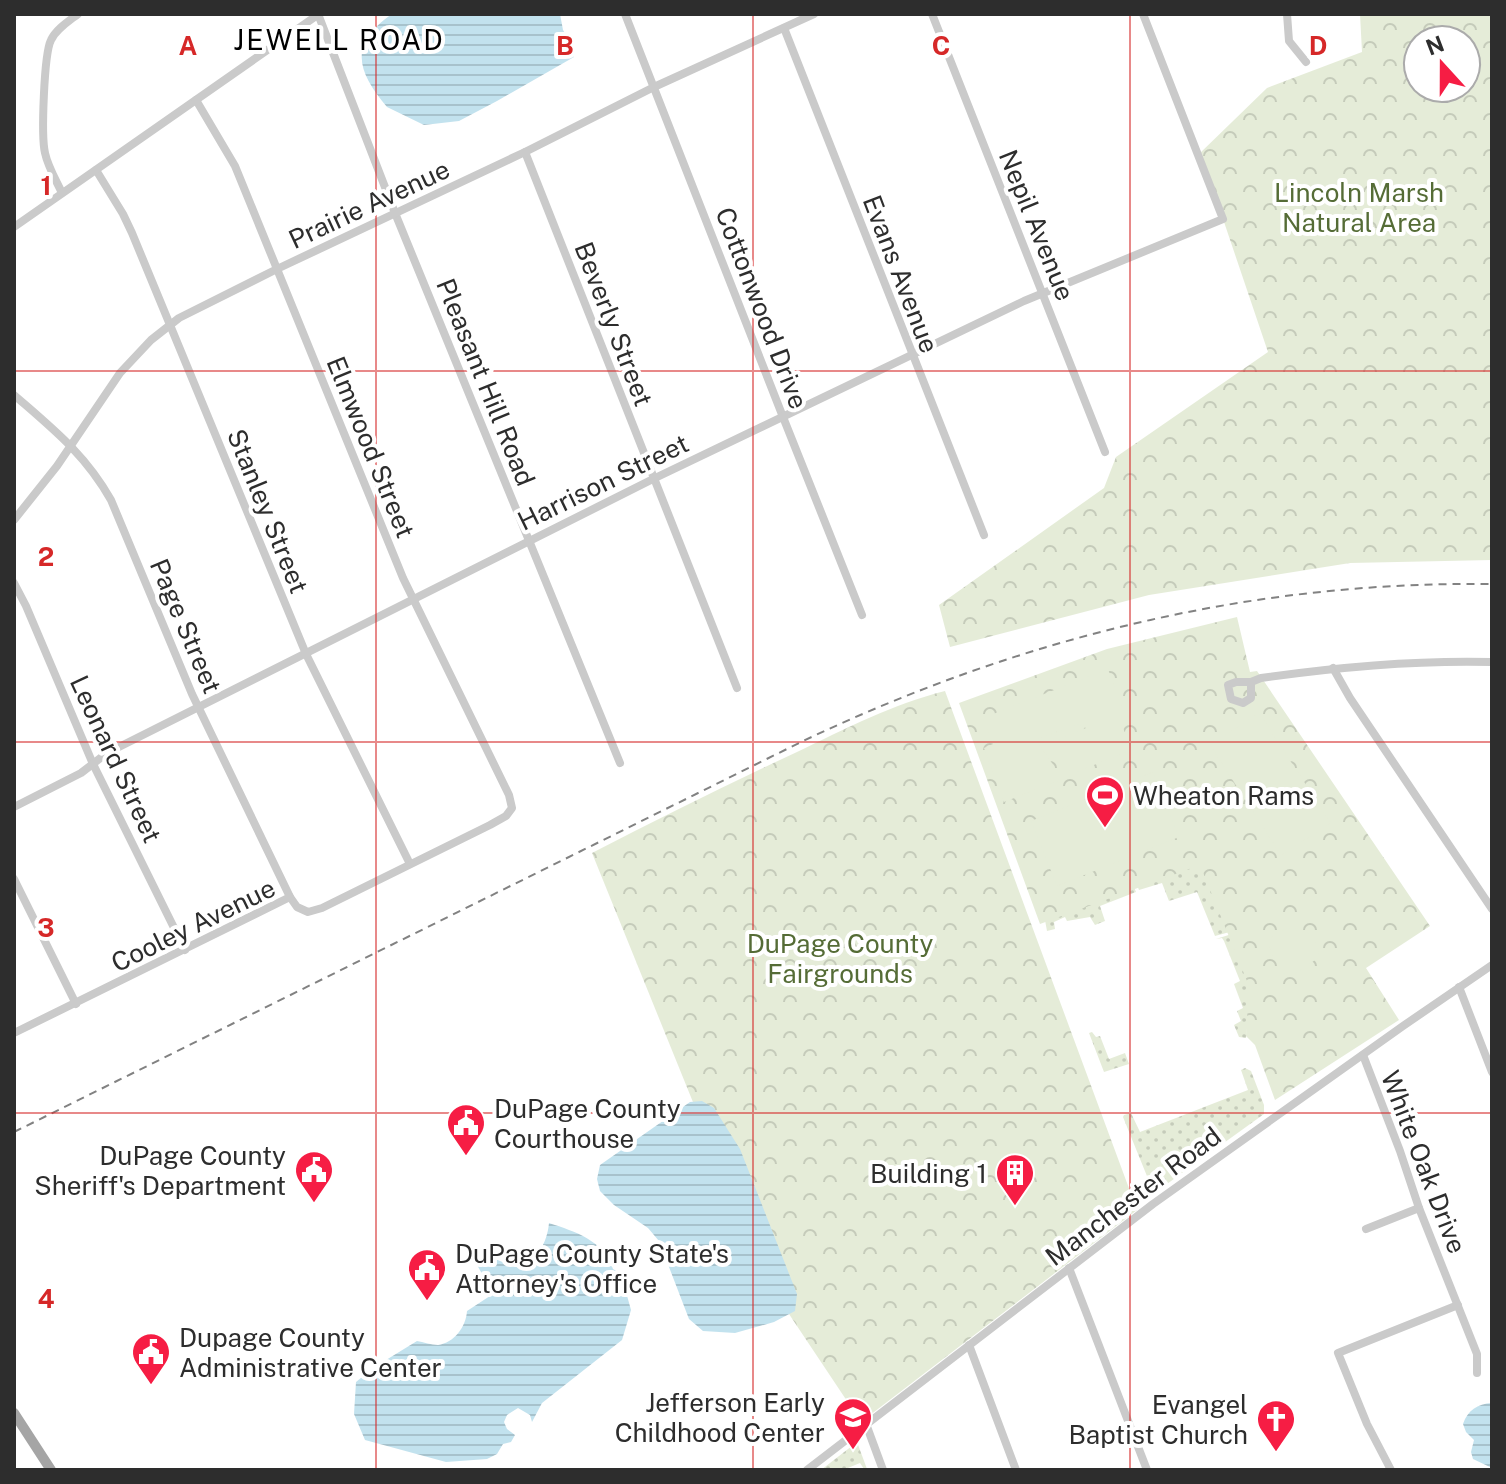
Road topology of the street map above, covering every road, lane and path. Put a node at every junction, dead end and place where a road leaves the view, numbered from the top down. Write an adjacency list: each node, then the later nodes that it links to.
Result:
1 (78, 14): 14 (street)
2 (318, 14): 11 (street); 15 (street, Pleasant Hill Road)
3 (625, 14): 10 (street, Cottonwood Drive)
4 (814, 14): 8 (street, Prairie Avenue)
5 (932, 14): 18 (street, Nepil Avenue)
6 (1143, 14): 18 (street, Harrison Street)
7 (1287, 14): 9 (street)
8 (784, 28): 10 (street, Prairie Avenue); 20 (street, Evans Avenue)
9 (1306, 62)
10 (654, 87): 12 (street, Prairie Avenue); 22 (street, Cottonwood Drive)
11 (196, 100): 13 (street); 17 (street, Elmwood Street)
12 (525, 152): 15 (street, Prairie Avenue); 25 (street, Beverly Street)
13 (96, 170): 14 (street); 19 (street, Stanley Street)
14 (62, 193): 16 (street)
15 (395, 213): 17 (street, Prairie Avenue); 28 (street, Pleasant Hill Road)
16 (14, 227)
17 (277, 269): 19 (street, Prairie Avenue); 30 (street, Elmwood Street)
18 (1043, 293): 20 (street, Harrison Street); 24 (street, Nepil Avenue)
19 (169, 324): 23 (street, Prairie Avenue); 32 (street, Stanley Street)
20 (912, 355): 22 (street, Harrison Street); 27 (street, Evans Avenue)
21 (14, 395): 23 (street, Page Street)
22 (783, 417): 25 (street, Harrison Street); 31 (street, Cottonwood Drive)
23 (71, 445): 26 (street, Prairie Avenue); 37 (street, Page Street)
24 (1105, 452)
25 (653, 479): 28 (street, Harrison Street); 36 (street, Beverly Street)
26 (14, 520)
27 (984, 535)
28 (529, 541): 30 (street, Harrison Street); 38 (street, Pleasant Hill Road)
29 (14, 583): 39 (street, Leonard Street)
30 (413, 599): 32 (street, Harrison Street); 41 (street, Elmwood Street)
31 (862, 615)
32 (306, 654): 37 (street, Harrison Street); 42 (street, Stanley Street)
33 (1492, 662): 34 (street)
34 (1333, 668): 35 (street); 45 (street)
35 (1251, 682)
36 (737, 688)
37 (198, 707): 39 (street, Harrison Street); 44 (street, Page Street)
38 (620, 763)
39 (93, 764): 40 (street, Harrison Street); 46 (street, Leonard Street)
40 (14, 807)
41 (512, 808): 42 (street, Cooley Avenue)
42 (410, 864): 44 (street, Cooley Avenue)
43 (14, 879): 49 (street)
44 (290, 897): 46 (street, Cooley Avenue)
45 (1492, 909)
46 (185, 950): 49 (street, Cooley Avenue)
47 (1492, 965): 48 (street, Manchester Road)
48 (1459, 987): 51 (street, Manchester Road); 52 (street)
49 (76, 1004): 50 (street, Cooley Avenue)
50 (14, 1033)
51 (1363, 1055): 53 (street, White Oak Drive); 55 (street, Manchester Road)
52 (1492, 1072)
53 (1419, 1208): 54 (street); 56 (street, White Oak Drive)
54 (1366, 1229)
55 (1069, 1268): 57 (street, Manchester Road); 65 (street)
56 (1458, 1305): 58 (street, White Oak Drive); 66 (street)
57 (969, 1345): 60 (street, Manchester Road); 64 (street)
58 (1477, 1373)
59 (14, 1413): 61 (main road)
60 (866, 1424): 62 (street, Manchester Road); 63 (street)
61 (51, 1470)
62 (807, 1470)
63 (883, 1470)
64 (1016, 1470)
65 (1147, 1470)
66 (1391, 1470)

